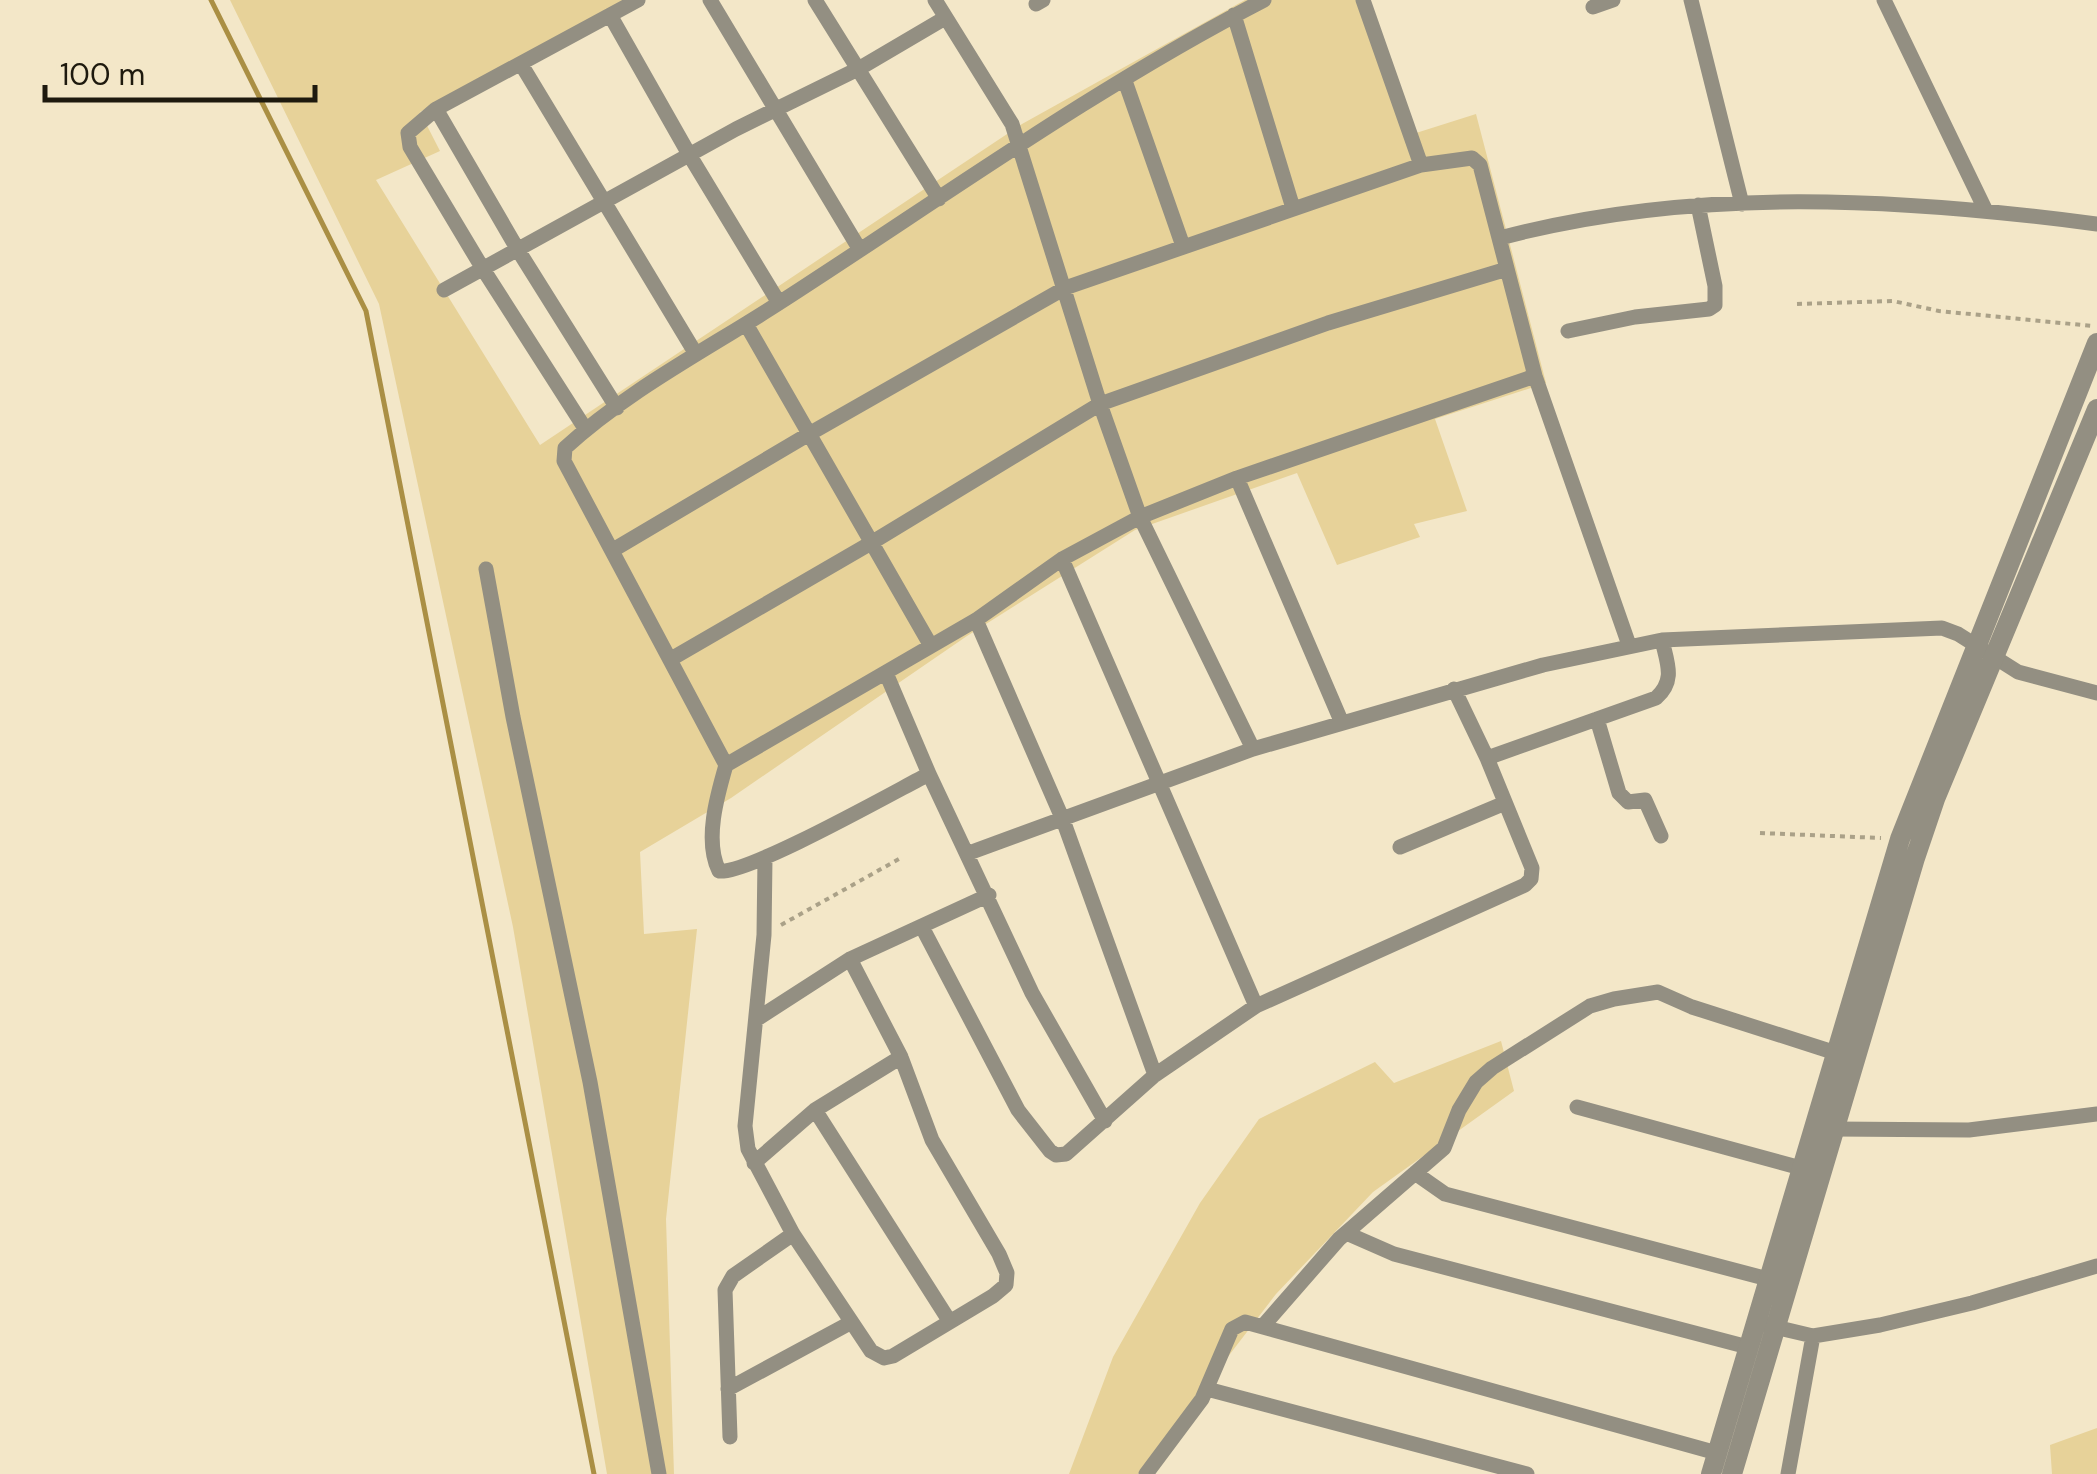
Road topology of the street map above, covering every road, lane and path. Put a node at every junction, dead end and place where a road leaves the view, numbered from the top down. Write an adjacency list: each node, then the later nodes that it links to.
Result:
1 (638, 0): 11 (street)
2 (710, 0): 18 (street)
3 (816, 0): 15 (street)
4 (935, 0): 13 (street)
5 (1264, 0): 12 (street)
6 (1363, 0): 21 (street)
7 (1613, 0): 10 (street)
8 (1691, 0): 24 (street)
9 (1884, 0): 27 (street)
10 (1593, 7)
11 (610, 16): 14 (street); 20 (street)
12 (1234, 16): 16 (street); 26 (street)
13 (945, 18): 15 (street); 19 (street)
14 (521, 64): 17 (street); 23 (street)
15 (860, 68): 18 (street); 22 (street)
16 (1124, 81): 19 (street); 30 (street)
17 (436, 109): 31 (street); 33 (street)
18 (776, 110): 20 (street); 32 (street)
19 (1020, 143): 22 (street); 35 (street)
20 (690, 156): 23 (street); 37 (street)
21 (1421, 165): 26 (street); 29 (street)
22 (939, 199): 32 (street)
23 (603, 204): 31 (street); 43 (street)
24 (1742, 204): 25 (street); 27 (street)
25 (1698, 205): 29 (street); 41 (street)
26 (1293, 208): 30 (street)
27 (1984, 209): 28 (street)
28 (2097, 224)
29 (1500, 238): 34 (street)
30 (1183, 246): 35 (street)
31 (518, 250): 33 (street); 46 (street)
32 (860, 250): 37 (street)
33 (483, 269): 36 (street); 48 (street)
34 (1508, 270): 44 (street); 45 (street)
35 (1064, 288): 45 (street); 49 (street)
36 (444, 290)
37 (779, 303): 39 (street)
38 (1797, 304): 40 (path)
39 (746, 324): 43 (street); 49 (street)
40 (2097, 326)
41 (1568, 331)
42 (2097, 343): 59 (street)
43 (696, 354): 46 (street)
44 (1535, 376): 50 (street); 58 (street)
45 (1100, 404): 51 (street); 52 (street)
46 (617, 408): 48 (street)
47 (2097, 409): 61 (street)
48 (586, 430): 53 (street)
49 (809, 434): 52 (street); 53 (street)
50 (1237, 478): 51 (street); 67 (street)
51 (1140, 517): 54 (street); 68 (street)
52 (872, 544): 60 (street); 62 (street)
53 (613, 550): 62 (street)
54 (1062, 559): 56 (street); 72 (street)
55 (486, 569): 113 (street)
56 (976, 620): 60 (street); 74 (street)
57 (1662, 640): 58 (street); 59 (street); 66 (street)
58 (1629, 645): 64 (street)
59 (1977, 645): 61 (street); 77 (street)
60 (931, 646): 63 (street)
61 (1995, 658): 65 (street); 95 (street)
62 (672, 659): 70 (street)
63 (886, 673): 70 (street); 71 (street)
64 (1454, 689): 67 (street); 69 (street)
65 (2097, 693)
66 (1597, 719): 69 (street); 76 (street)
67 (1342, 723): 68 (street)
68 (1252, 749): 72 (street)
69 (1487, 758): 73 (street)
70 (726, 765): 80 (street)
71 (929, 774): 79 (street); 80 (street)
72 (1160, 782): 74 (street); 86 (street)
73 (1505, 803): 78 (street); 86 (street)
74 (1063, 820): 79 (street); 90 (street)
75 (1760, 833): 77 (path)
76 (1661, 836)
77 (1900, 839): 88 (street)
78 (1400, 847)
79 (969, 853): 82 (street)
80 (765, 858): 84 (street)
81 (898, 859): 84 (path)
82 (989, 895): 83 (street); 94 (street)
83 (922, 926): 85 (street); 94 (street)
84 (764, 935): 87 (street)
85 (850, 959): 87 (street); 89 (street)
86 (1256, 1006): 90 (street)
87 (757, 1019): 96 (street)
88 (1836, 1053): 97 (street); 98 (street)
89 (901, 1057): 92 (street); 103 (street)
90 (1156, 1075): 94 (street)
91 (1578, 1107): 97 (street)
92 (815, 1110): 96 (street); 103 (street)
93 (2097, 1114): 95 (street)
94 (1105, 1121)
95 (1832, 1129): 105 (street)
96 (754, 1163): 100 (street)
97 (1800, 1168): 102 (street)
98 (1416, 1173): 99 (street); 102 (street)
99 (1346, 1232): 106 (street); 108 (street)
100 (792, 1234): 104 (street); 109 (street)
101 (2097, 1266): 107 (street)
102 (1768, 1279): 105 (street)
103 (950, 1322): 104 (street)
104 (850, 1323): 109 (street)
105 (1765, 1325): 107 (street); 108 (street); 117 (street)
106 (1263, 1326): 110 (street); 112 (street)
107 (1813, 1336): 118 (street)
108 (1748, 1347): 112 (street)
109 (728, 1388): 111 (street)
110 (1206, 1389): 114 (street); 115 (street)
111 (730, 1437)
112 (1717, 1453): 116 (street)
113 (660, 1474)
114 (1146, 1474)
115 (1527, 1474)
116 (1710, 1474)
117 (1732, 1474)
118 (1788, 1474)

